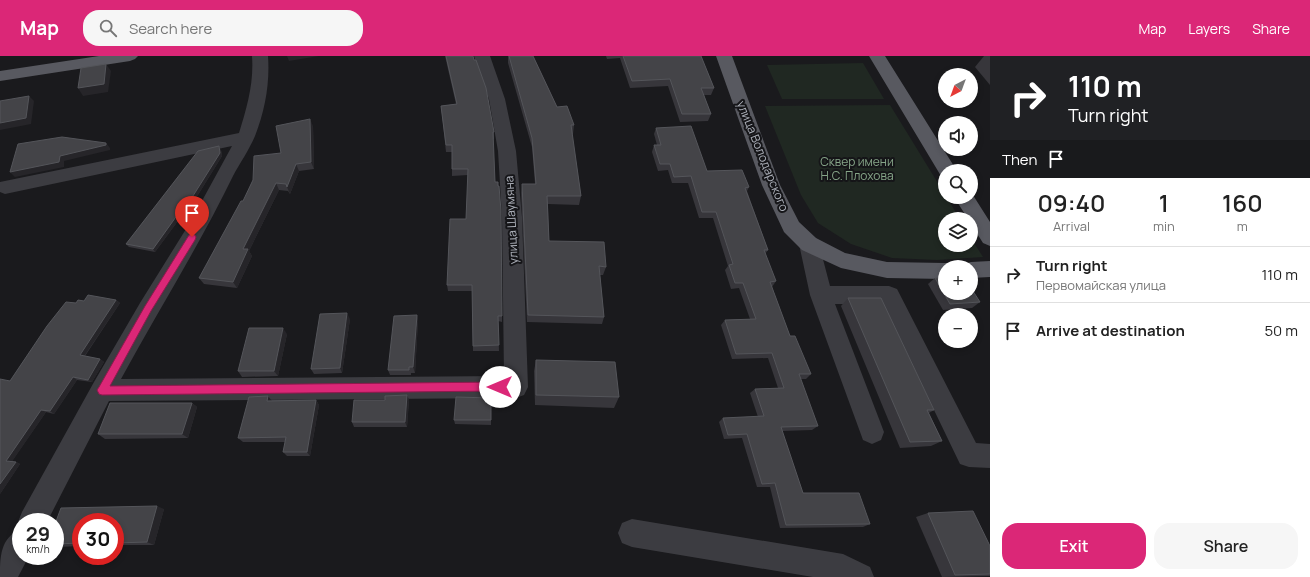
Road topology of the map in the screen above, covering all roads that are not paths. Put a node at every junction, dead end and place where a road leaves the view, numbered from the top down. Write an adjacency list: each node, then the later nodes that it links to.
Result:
1 (130, 56): 6 (main road)
2 (260, 56): 7 (street)
3 (482, 56): 17 (street, улица Шаумяна)
4 (724, 56): 12 (main road, улица Володарского)
5 (877, 56): 8 (main road)
6 (0, 76)
7 (246, 137): 9 (street); 17 (street)
8 (944, 164)
9 (5, 186)
10 (968, 204): 11 (main road)
11 (990, 238)
12 (809, 244): 15 (main road, улица Володарского); 16 (street)
13 (990, 269): 14 (main road)
14 (978, 270)
15 (938, 271)
16 (821, 295): 18 (street); 19 (street)
17 (102, 390): 20 (street)
18 (872, 432)
19 (990, 456)
20 (37, 513)
21 (632, 533): 24 (street)
22 (12, 559): 23 (street)
23 (2, 577)
24 (860, 577)

